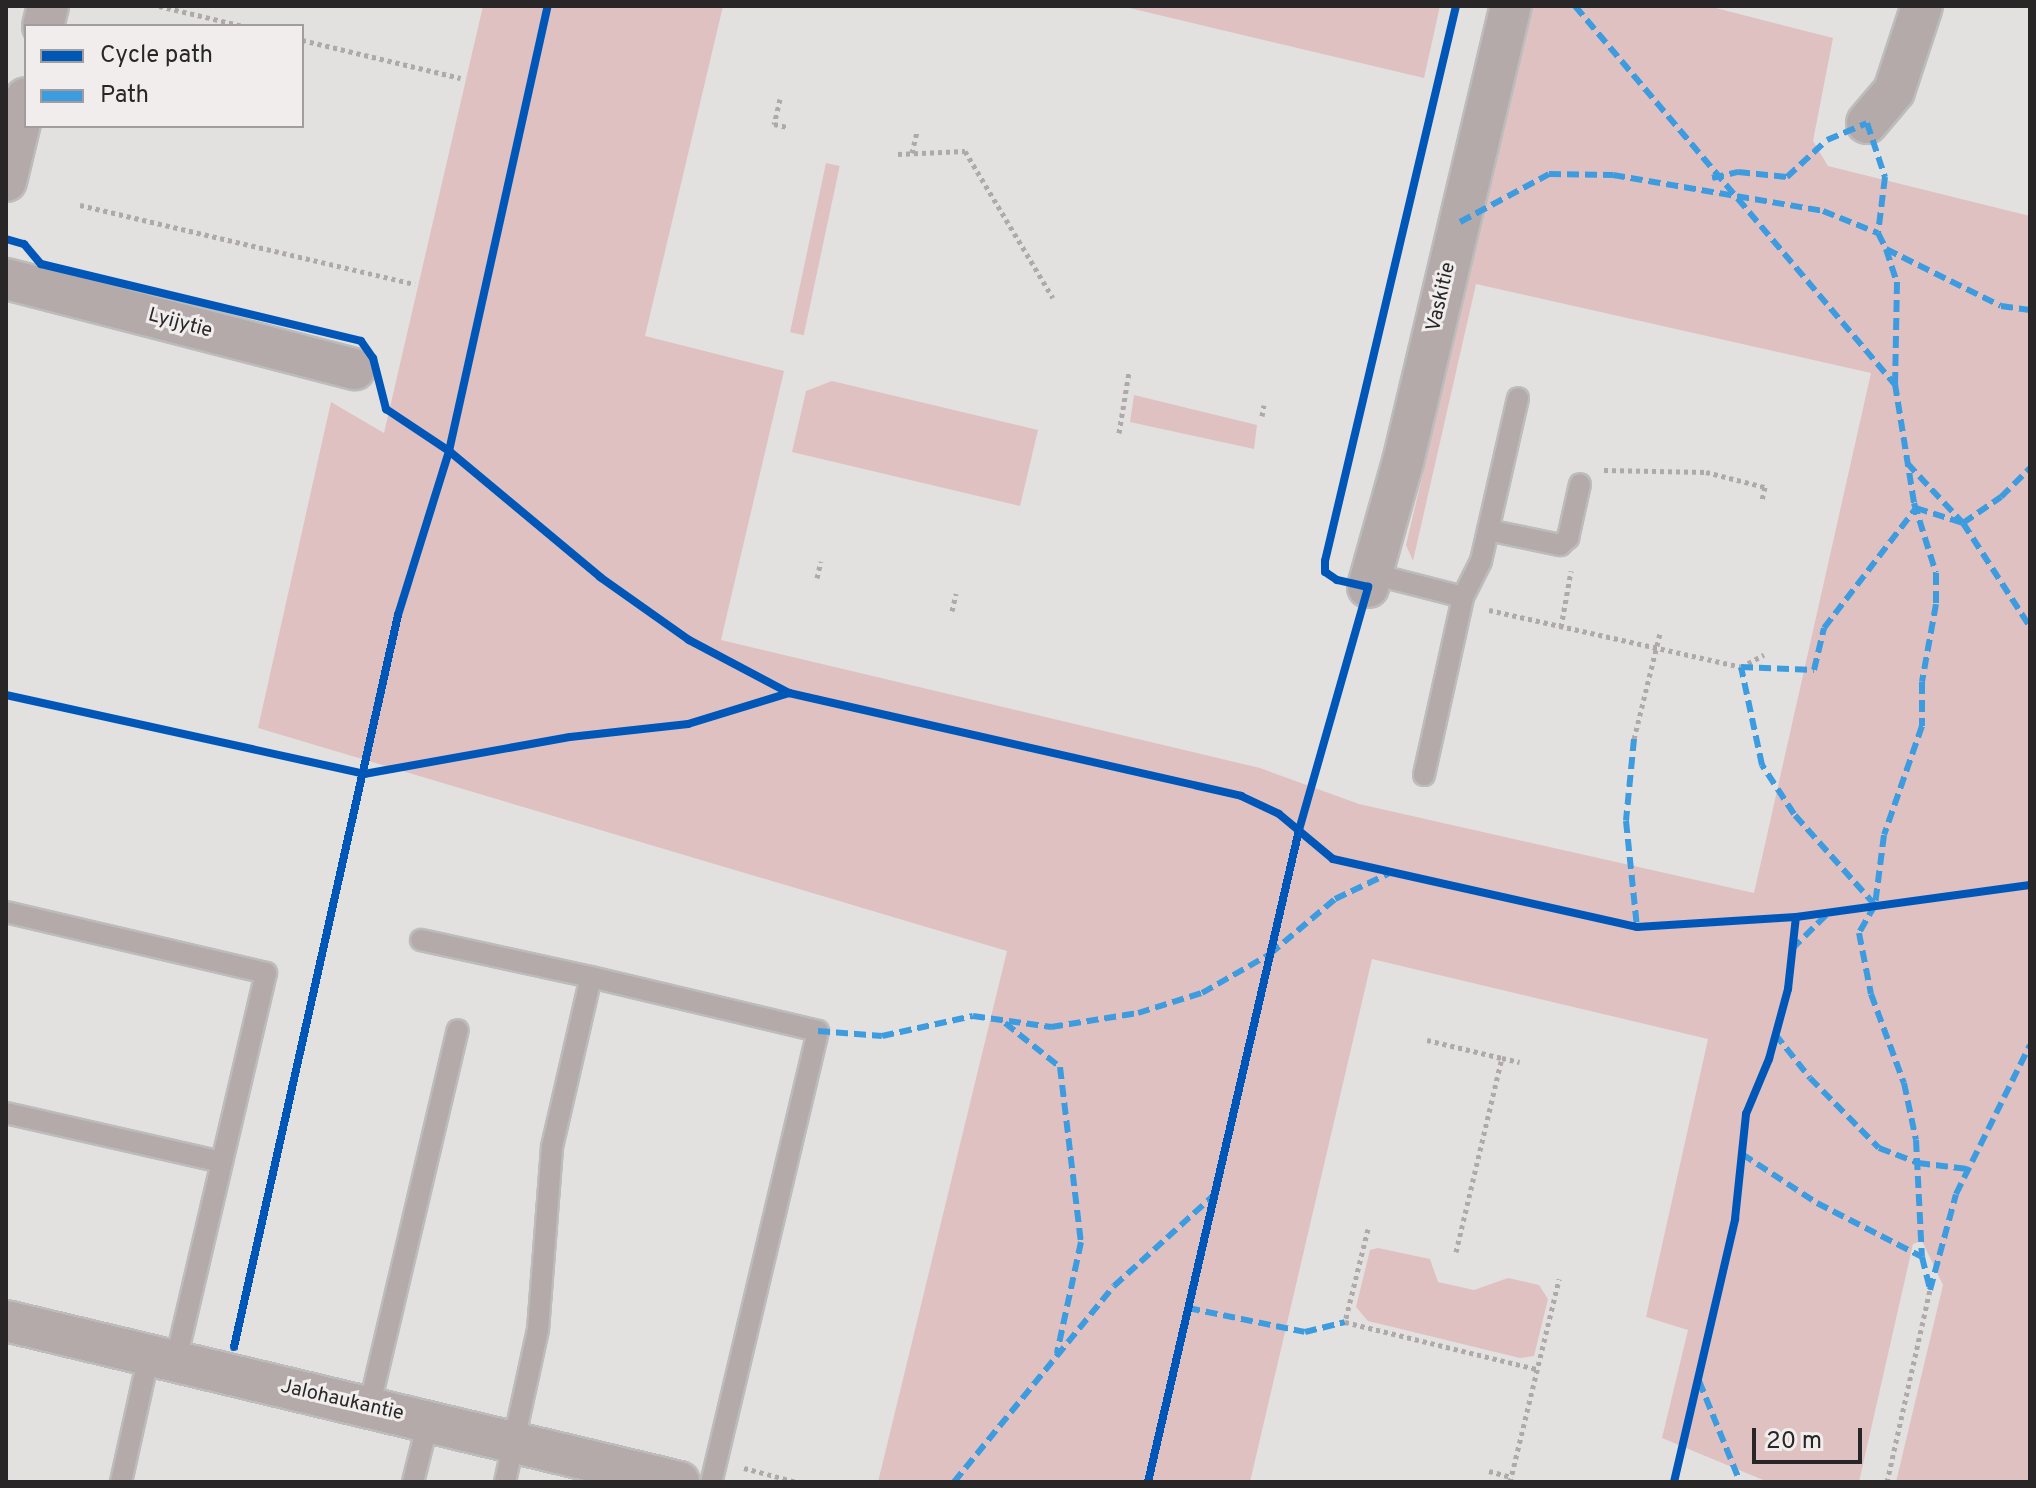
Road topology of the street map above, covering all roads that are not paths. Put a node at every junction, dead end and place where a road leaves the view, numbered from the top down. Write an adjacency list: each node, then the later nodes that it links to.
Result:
1 (1511, 6): 11 (street, Vaskitie)
2 (1922, 6): 4 (street)
3 (24, 106): 5 (street)
4 (1867, 123)
5 (6, 181)
6 (6, 279): 7 (street, Lyijytie)
7 (355, 369)
8 (1518, 398): 10 (lane)
9 (1580, 484): 10 (lane)
10 (1488, 530): 12 (lane)
11 (1370, 581): 12 (lane)
12 (1463, 597): 13 (lane)
13 (1424, 775)
14 (6, 912): 19 (lane)
15 (421, 940): 16 (lane)
16 (591, 977): 24 (lane); 29 (lane)
17 (458, 1030): 22 (lane)
18 (6, 1113): 19 (lane)
19 (222, 1162): 21 (lane)
20 (6, 1321): 21 (street, Jalohaukantie)
21 (162, 1358): 22 (street, Jalohaukantie); 25 (lane)
22 (369, 1408): 23 (street, Jalohaukantie)
23 (428, 1422): 24 (street, Jalohaukantie); 26 (lane)
24 (515, 1443): 27 (lane); 28 (street, Jalohaukantie)
25 (121, 1482)
26 (413, 1482)
27 (505, 1482)
28 (679, 1482)
29 (711, 1482)

